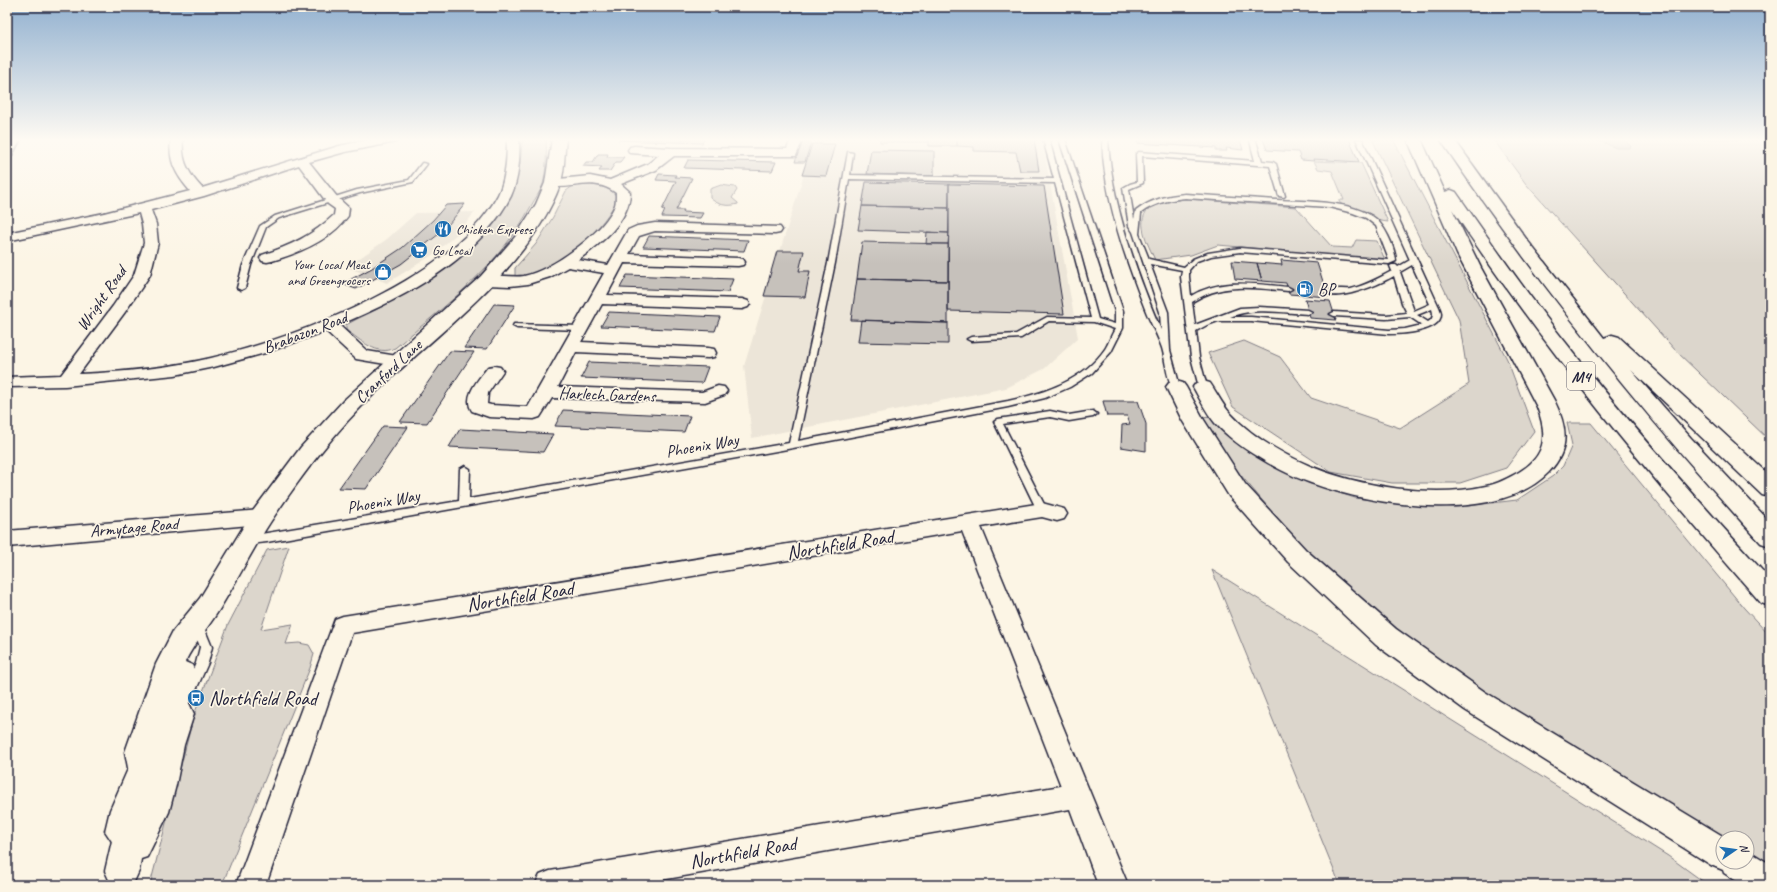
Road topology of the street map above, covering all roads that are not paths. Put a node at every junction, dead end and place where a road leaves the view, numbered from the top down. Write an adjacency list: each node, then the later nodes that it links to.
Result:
1 (188, 181): 20 (street)
2 (239, 181): 20 (street)
3 (317, 181): 23 (street)
4 (411, 181): 23 (lane)
5 (508, 181): 52 (street, Brabazon Road)
6 (619, 181): 19 (street)
7 (846, 181): 71 (lane)
8 (1037, 181): 9 (lane)
9 (1057, 181): 51 (lane)
10 (1076, 181): 56 (lane, Phoenix Way)
11 (1109, 181): 60 (lane)
12 (1140, 181): 27 (lane)
13 (1278, 181): 21 (lane)
14 (1378, 181): 30 (lane)
15 (1433, 181): 67 (main road)
16 (1441, 181): 81 (main road, M4)
17 (1475, 181): 39 (main road, M4)
18 (553, 183): 19 (street); 38 (main road, Cranford Lane)
19 (611, 184): 33 (street)
20 (199, 193): 25 (street)
21 (1282, 196): 22 (lane); 24 (lane)
22 (1251, 200): 24 (lane); 27 (lane)
23 (333, 201): 29 (street); 40 (lane)
24 (1315, 204): 32 (lane)
25 (144, 208): 28 (street); 64 (street, Wright Road)
26 (775, 230): 35 (street, Harlech Gardens)
27 (1136, 234): 31 (lane)
28 (7, 237)
29 (267, 258)
30 (1414, 260): 37 (lane); 46 (lane)
31 (1146, 261): 36 (lane); 60 (lane)
32 (1392, 261): 36 (lane); 37 (lane)
33 (567, 262): 35 (street); 38 (street)
34 (738, 262): 35 (street)
35 (616, 264): 43 (street, Harlech Gardens)
36 (1186, 269): 44 (lane)
37 (1396, 272): 42 (lane); 49 (lane)
38 (487, 280): 62 (main road, Cranford Lane)
39 (1550, 282): 73 (main road, M4); 78 (main road, M4)
40 (241, 288)
41 (1288, 289): 44 (lane)
42 (1327, 292)
43 (597, 299): 45 (street); 55 (street, Harlech Gardens)
44 (1188, 301): 57 (lane)
45 (742, 304)
46 (1434, 305): 49 (lane); 54 (lane)
47 (1308, 312): 50 (lane)
48 (1334, 314): 49 (lane)
49 (1412, 315): 54 (lane)
50 (1218, 319): 54 (lane); 57 (lane)
51 (1095, 320): 56 (lane); 58 (lane)
52 (329, 325): 62 (street); 64 (street, Brabazon Road)
53 (517, 326): 55 (lane)
54 (1428, 326)
55 (581, 328): 59 (street, Harlech Gardens)
56 (1119, 328): 71 (lane, Phoenix Way)
57 (1191, 330): 67 (lane)
58 (971, 339)
59 (571, 347): 61 (street); 69 (street, Harlech Gardens)
60 (1166, 350): 66 (lane)
61 (708, 352)
62 (397, 361): 76 (main road, Cranford Lane)
63 (494, 371): 69 (street)
64 (65, 380): 65 (street, Brabazon Road)
65 (7, 382)
66 (1176, 386): 84 (main road)
67 (1202, 386)
68 (718, 391): 69 (street, Harlech Gardens)
69 (546, 392)
70 (1093, 414): 75 (lane)
71 (793, 445): 74 (lane, Phoenix Way)
72 (465, 469): 74 (lane)
73 (1770, 489)
74 (464, 503): 80 (lane, Phoenix Way)
75 (1049, 512): 77 (street, Northfield Road)
76 (261, 516): 79 (street, Armytage Road); 80 (main road, Cranford Lane)
77 (969, 523): 83 (street); 88 (street, Northfield Road)
78 (1770, 537)
79 (7, 539)
80 (246, 540): 82 (main road, Cranford Lane)
81 (1770, 596)
82 (209, 605): 85 (main road, Cranford Lane); 85 (main road, Cranford Lane)
83 (1078, 795): 89 (street, Northfield Road); 90 (street)
84 (1715, 849)
85 (122, 869)
86 (1749, 870): 87 (main road)
87 (1770, 883)
88 (251, 885)
89 (550, 885)
90 (1113, 885)

